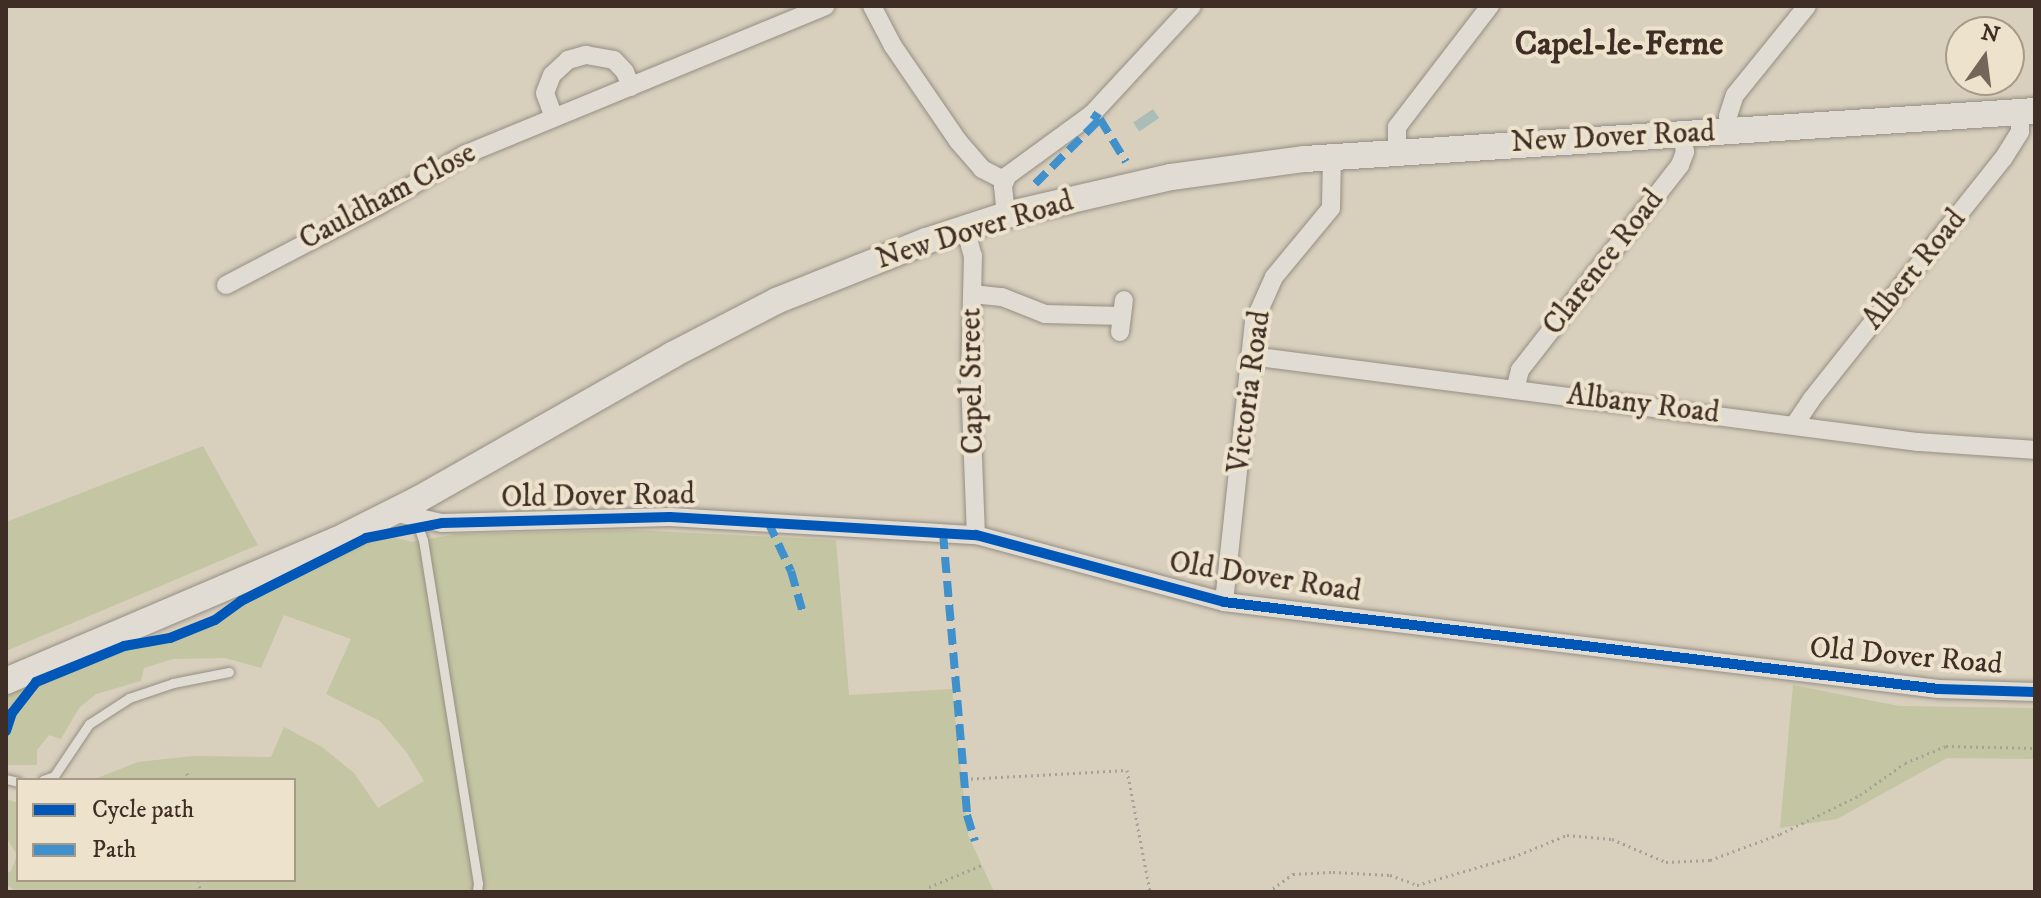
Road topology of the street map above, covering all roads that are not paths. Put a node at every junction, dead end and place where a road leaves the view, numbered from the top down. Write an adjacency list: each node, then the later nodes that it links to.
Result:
1 (825, 6): 6 (street, Cauldham Close)
2 (872, 6): 13 (street)
3 (1192, 6): 13 (street)
4 (1490, 6): 11 (street)
5 (1807, 6): 9 (street)
6 (631, 87): 8 (street, Cauldham Close); 8 (street)
7 (2027, 112): 9 (main road, New Dover Road); 21 (street, Albert Road)
8 (553, 115): 16 (street, Cauldham Close)
9 (1731, 131): 10 (main road, New Dover Road)
10 (1682, 133): 11 (main road, New Dover Road); 20 (street, Clarence Road)
11 (1397, 152): 12 (main road, New Dover Road)
12 (1332, 156): 14 (main road, New Dover Road); 19 (street, Victoria Road)
13 (1004, 180): 14 (street)
14 (1006, 215): 15 (main road, New Dover Road)
15 (965, 227): 17 (street, Capel Street); 23 (main road, New Dover Road)
16 (226, 285)
17 (972, 294): 18 (street); 24 (street, Capel Street)
18 (1122, 316)
19 (1251, 356): 20 (street, Albany Road); 25 (street, Victoria Road)
20 (1515, 390): 21 (street, Albany Road)
21 (1795, 424): 22 (street, Albany Road)
22 (2035, 450)
23 (404, 515): 24 (street, Old Dover Road); 27 (main road, New Dover Road); 30 (lane)
24 (976, 535): 25 (street, Old Dover Road)
25 (1224, 602): 28 (street, Old Dover Road)
26 (229, 672): 29 (lane)
27 (6, 681)
28 (2035, 692)
29 (48, 778)
30 (477, 892)

